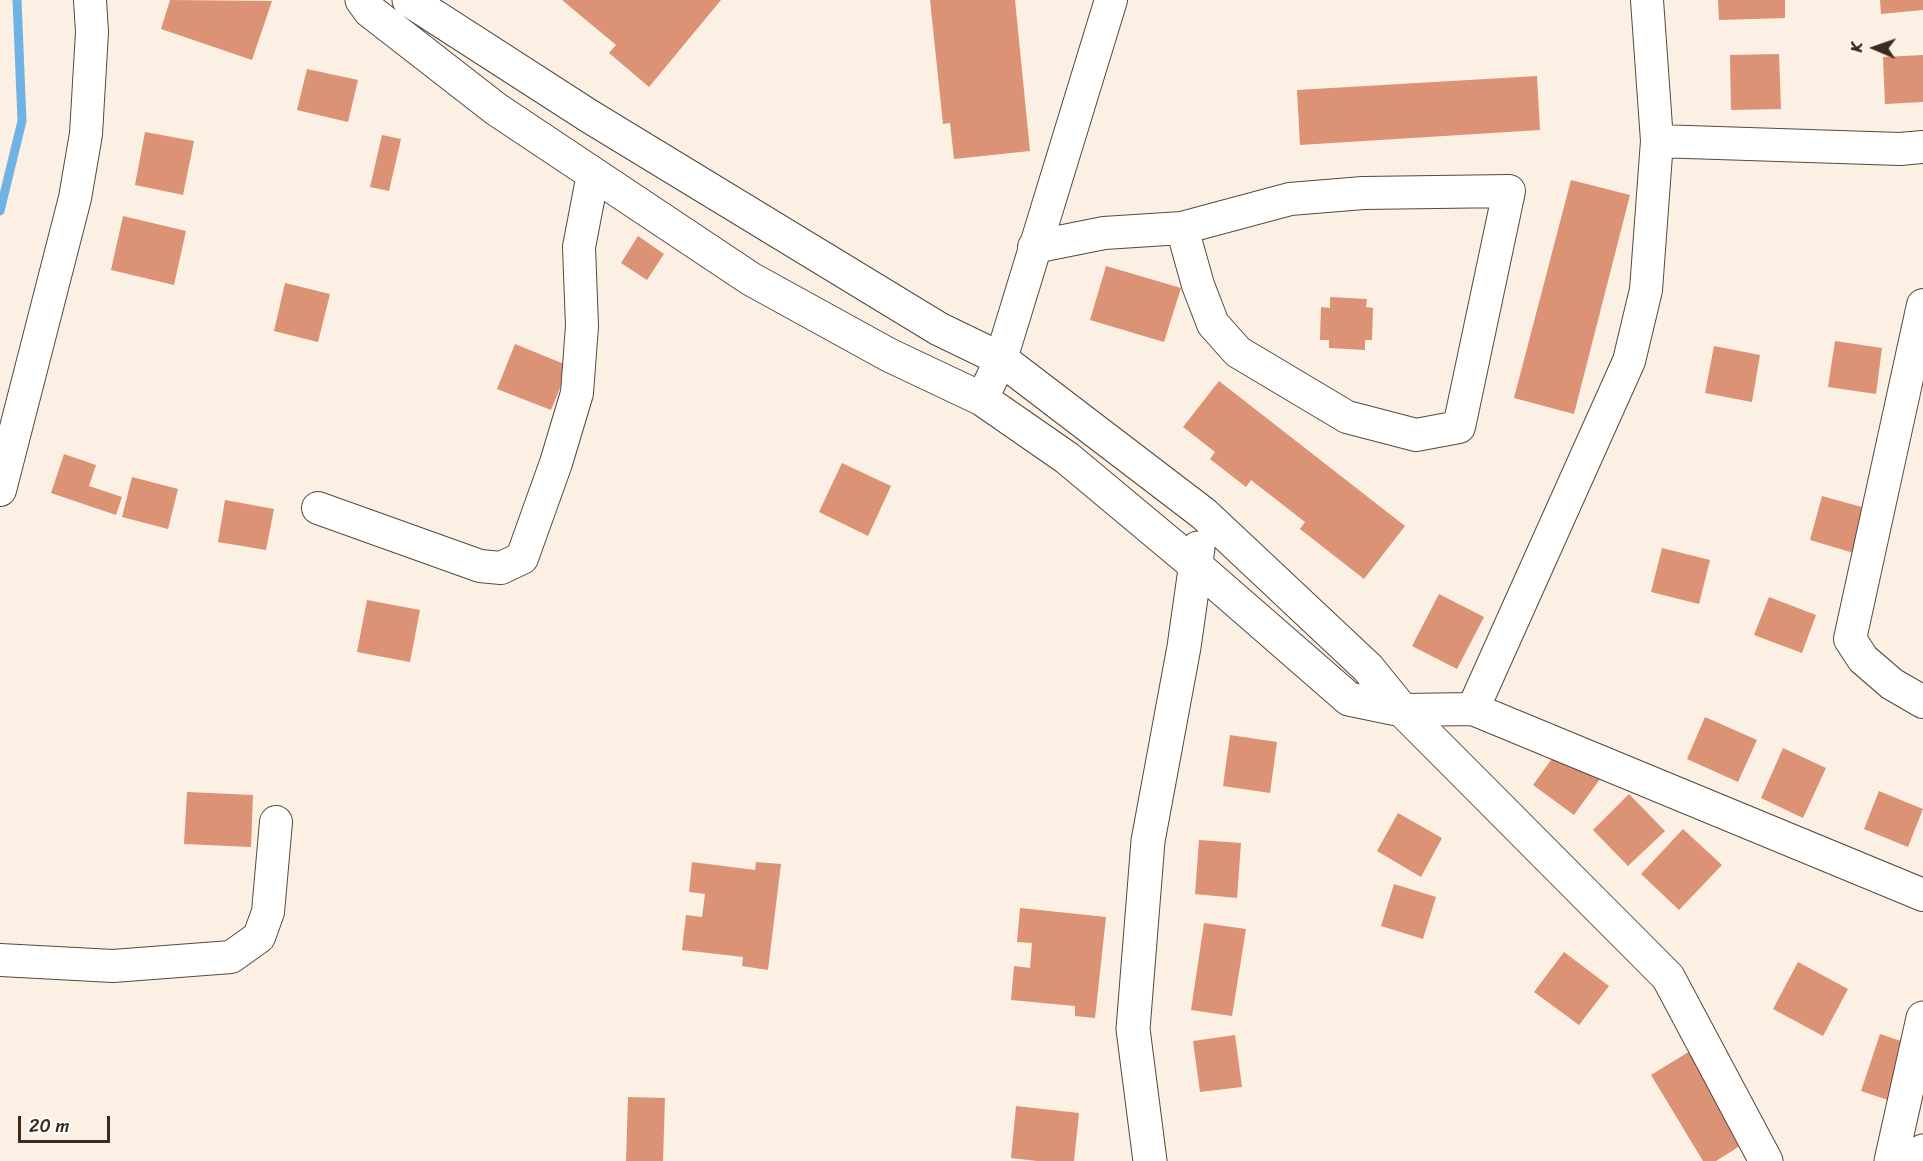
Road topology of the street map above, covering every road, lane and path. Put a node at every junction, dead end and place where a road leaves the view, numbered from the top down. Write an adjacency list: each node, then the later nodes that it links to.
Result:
1 (90, 0): 14 (street)
2 (362, 0): 8 (street)
3 (409, 0): 12 (street)
4 (1111, 0): 10 (street)
5 (1647, 0): 6 (street)
6 (1657, 141): 7 (street); 20 (street)
7 (1923, 147)
8 (593, 174): 13 (street); 15 (street)
9 (1182, 228): 9 (street); 10 (street)
10 (1034, 248): 12 (street)
11 (1923, 305): 18 (street)
12 (1001, 359): 13 (street); 16 (street)
13 (982, 399): 17 (street)
14 (0, 490)
15 (318, 508)
16 (1204, 514): 17 (street); 19 (street)
17 (1194, 564): 19 (street); 26 (street)
18 (1923, 702)
19 (1402, 710): 20 (street); 27 (street)
20 (1473, 710): 22 (street)
21 (276, 822): 23 (street)
22 (1923, 895)
23 (0, 960)
24 (1923, 1018): 28 (street)
25 (1923, 1151): 29 (street)
26 (1150, 1161)
27 (1766, 1161)
28 (1891, 1161)
29 (1908, 1161)

